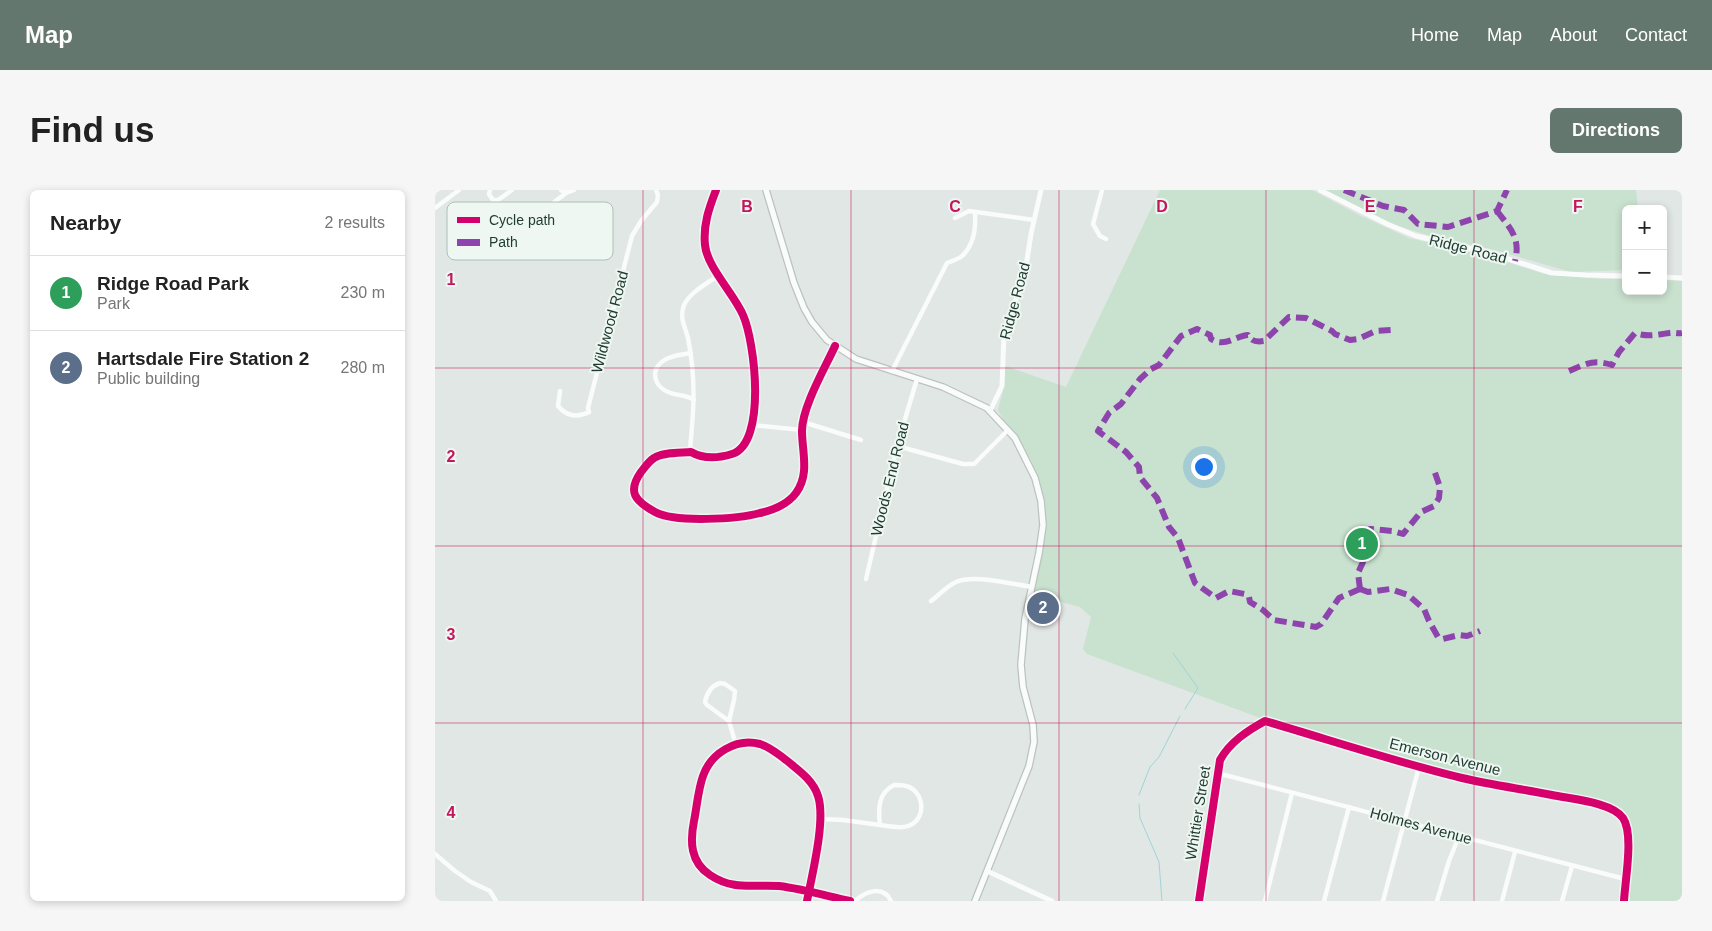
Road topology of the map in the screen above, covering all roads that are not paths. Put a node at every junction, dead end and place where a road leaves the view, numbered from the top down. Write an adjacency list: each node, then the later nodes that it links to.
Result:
1 (459, 190): 13 (street)
2 (490, 190): 3 (street)
3 (512, 190)
4 (574, 190): 11 (street)
5 (656, 190): 26 (street, Wildwood Road)
6 (716, 190): 18 (street)
7 (766, 190): 22 (main road)
8 (1041, 190): 16 (street, Ridge Road)
9 (1102, 190): 17 (street)
10 (1320, 190): 19 (street, Ridge Road)
11 (563, 191): 12 (street)
12 (550, 202)
13 (435, 208)
14 (975, 213): 15 (street); 16 (street); 24 (street)
15 (955, 218)
16 (1034, 220): 28 (street, Ridge Road)
17 (1106, 239)
18 (719, 275): 23 (street); 30 (street)
19 (1622, 276)
20 (1667, 277): 21 (street)
21 (1682, 278)
22 (835, 346): 24 (main road); 29 (street)
23 (691, 353): 27 (street); 27 (street)
24 (892, 371): 25 (main road)
25 (917, 379): 28 (main road); 34 (street, Woods End Road)
26 (560, 391)
27 (694, 400): 35 (street)
28 (990, 411): 32 (main road)
29 (803, 422): 31 (street); 33 (street)
30 (753, 425): 31 (street); 35 (street)
31 (802, 430): 35 (street)
32 (1008, 430): 34 (street); 37 (main road)
33 (861, 440)
34 (897, 446): 36 (street, Woods End Road)
35 (691, 452)
36 (866, 579)
37 (1032, 587): 38 (street); 53 (main road)
38 (931, 601)
39 (729, 721): 39 (street); 41 (street)
40 (1265, 721): 42 (street, Emerson Avenue); 43 (street, Whittier Street)
41 (736, 745): 46 (street); 55 (street)
42 (1419, 767): 47 (street); 54 (street, Emerson Avenue)
43 (1217, 773): 44 (street, Holmes Avenue); 63 (street, Whittier Street)
44 (1292, 793): 45 (street, Holmes Avenue); 64 (street)
45 (1349, 807): 47 (street, Holmes Avenue); 65 (street)
46 (820, 819): 48 (street); 55 (street)
47 (1403, 822): 49 (street, Holmes Avenue); 66 (street)
48 (880, 825): 48 (street)
49 (1459, 836): 50 (street, Holmes Avenue); 67 (street)
50 (1515, 852): 52 (street, Holmes Avenue); 68 (street)
51 (435, 854): 56 (street)
52 (1572, 866): 54 (street, Holmes Avenue); 69 (street)
53 (987, 872): 61 (main road); 62 (street)
54 (1625, 879): 70 (street)
55 (809, 892): 57 (street); 58 (street)
56 (496, 901)
57 (807, 901)
58 (850, 901)
59 (855, 901): 60 (street)
60 (891, 901)
61 (975, 901)
62 (1052, 901)
63 (1199, 901)
64 (1265, 901)
65 (1324, 901)
66 (1383, 901)
67 (1437, 901)
68 (1502, 901)
69 (1562, 901)
70 (1624, 901)

